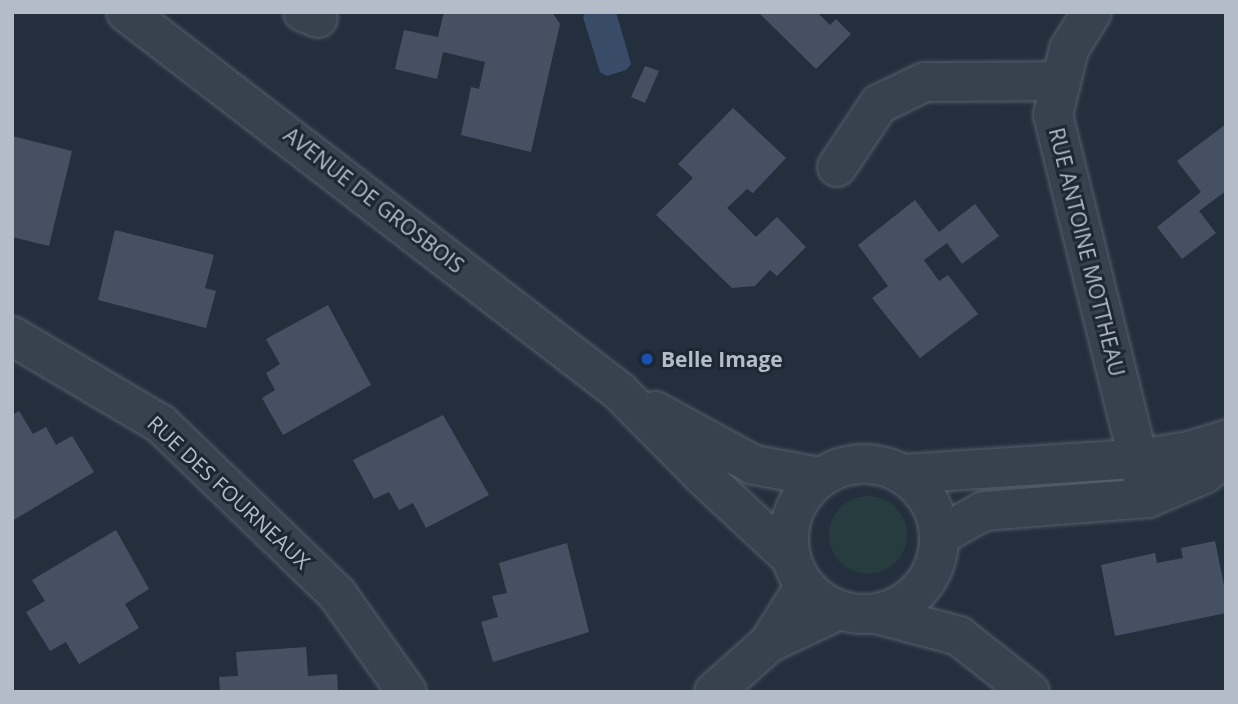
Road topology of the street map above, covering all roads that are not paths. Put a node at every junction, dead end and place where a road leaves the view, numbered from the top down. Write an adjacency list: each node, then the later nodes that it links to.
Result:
1 (126, 12): 6 (street, AVENUE DE GROSBOIS)
2 (1092, 12): 3 (street, RUE ANTOINE MOTTHEAU)
3 (1061, 81): 4 (street); 9 (street, RUE ANTOINE MOTTHEAU)
4 (837, 167)
5 (12, 335): 19 (street, RUE DES FOURNEAUX)
6 (619, 391): 11 (street, AVENUE DE GROSBOIS); 14 (street, AVENUE DE GROSBOIS)
7 (1226, 440): 9 (street)
8 (1226, 457): 12 (street)
9 (1138, 459): 10 (street); 12 (street, RUE ANTOINE MOTTHEAU)
10 (903, 474): 11 (street); 13 (street)
11 (820, 477): 14 (street)
12 (1147, 498): 13 (street)
13 (937, 552): 16 (street); 17 (street)
14 (797, 572): 15 (street); 18 (street)
15 (837, 611): 16 (street); 18 (street)
16 (876, 614): 17 (street)
17 (959, 636): 21 (street)
18 (769, 643): 20 (street)
19 (407, 692)
20 (714, 692)
21 (1030, 692)

